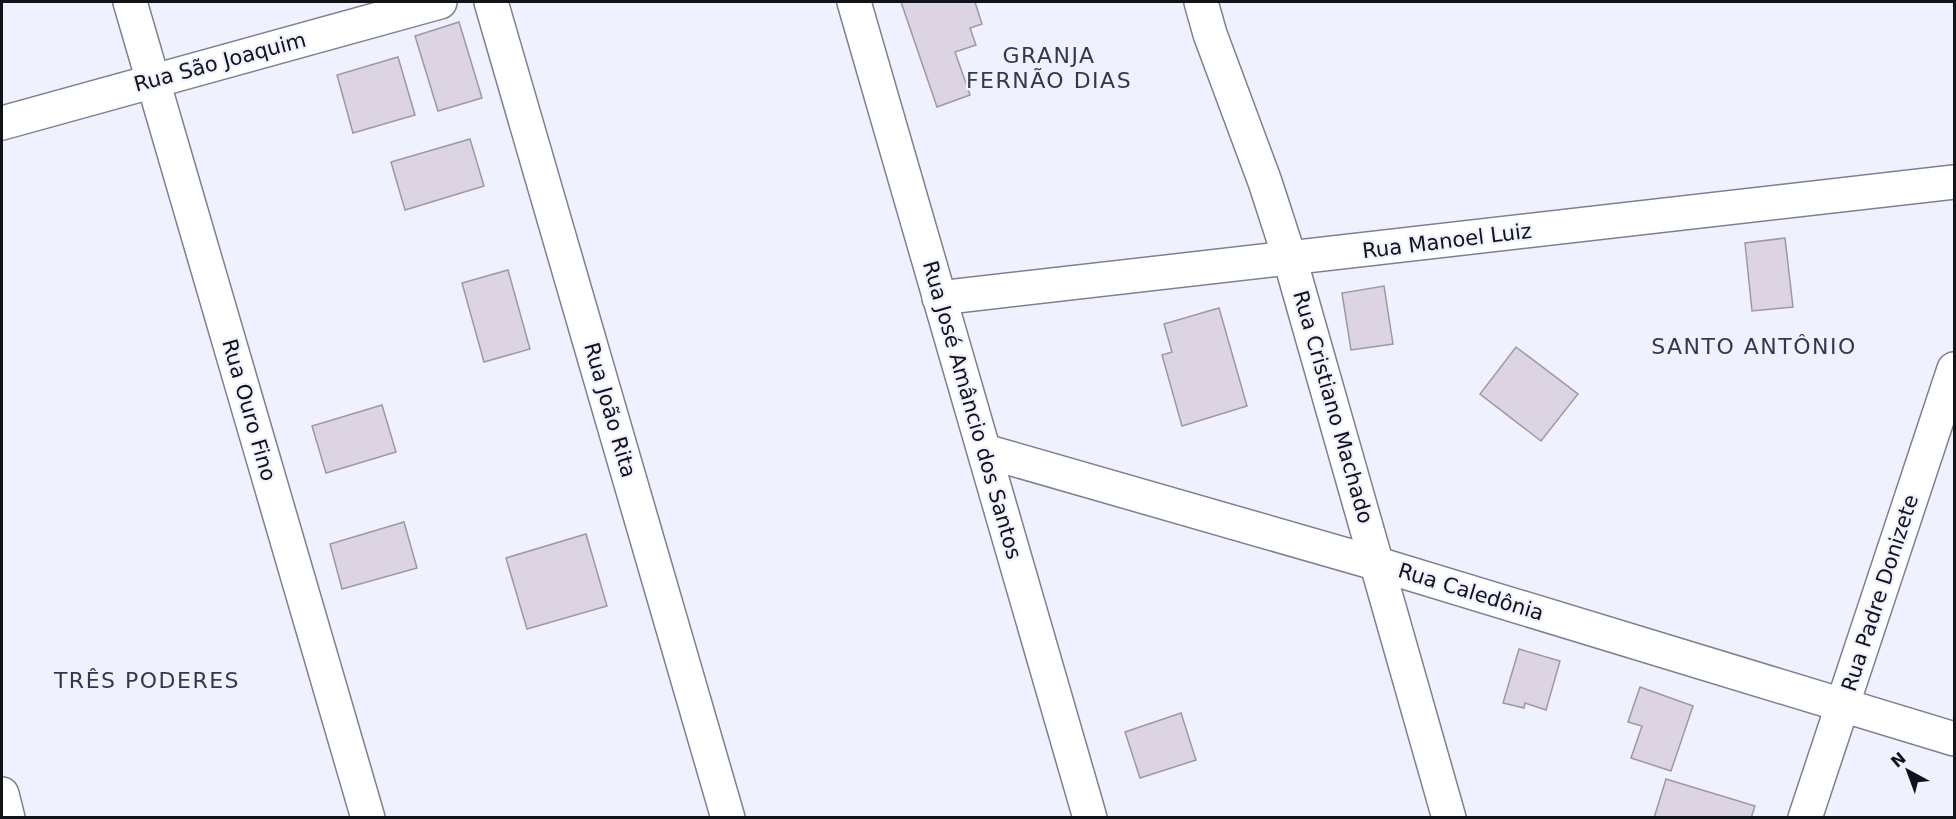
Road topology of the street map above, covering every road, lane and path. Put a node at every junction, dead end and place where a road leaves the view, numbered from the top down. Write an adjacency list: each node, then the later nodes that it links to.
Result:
1 (130, 2): 6 (street, Rua Ouro Fino)
2 (440, 2): 6 (street, Rua São Joaquim)
3 (491, 2): 19 (street, Rua João Rita)
4 (854, 2): 10 (street, Rua José Amâncio dos Santos)
5 (1201, 2): 9 (street, Rua Cristiano Machado)
6 (153, 80): 7 (street, Rua São Joaquim); 18 (street, Rua Ouro Fino)
7 (2, 123)
8 (1954, 182): 9 (street, Rua Manoel Luiz)
9 (1290, 259): 10 (street, Rua Manoel Luiz); 13 (street, Rua Cristiano Machado)
10 (939, 298): 12 (street, Rua José Amâncio dos Santos)
11 (1954, 369): 14 (street, Rua Padre Donizete)
12 (985, 451): 13 (street, Rua Caledônia); 20 (street, Rua José Amâncio dos Santos)
13 (1378, 564): 14 (street, Rua Caledônia); 21 (street, Rua Cristiano Machado)
14 (1843, 704): 15 (street, Rua Caledônia); 22 (street, Rua Padre Donizete)
15 (1954, 739)
16 (2, 794): 17 (street)
17 (8, 818)
18 (368, 818)
19 (728, 818)
20 (1090, 818)
21 (1449, 818)
22 (1805, 818)

